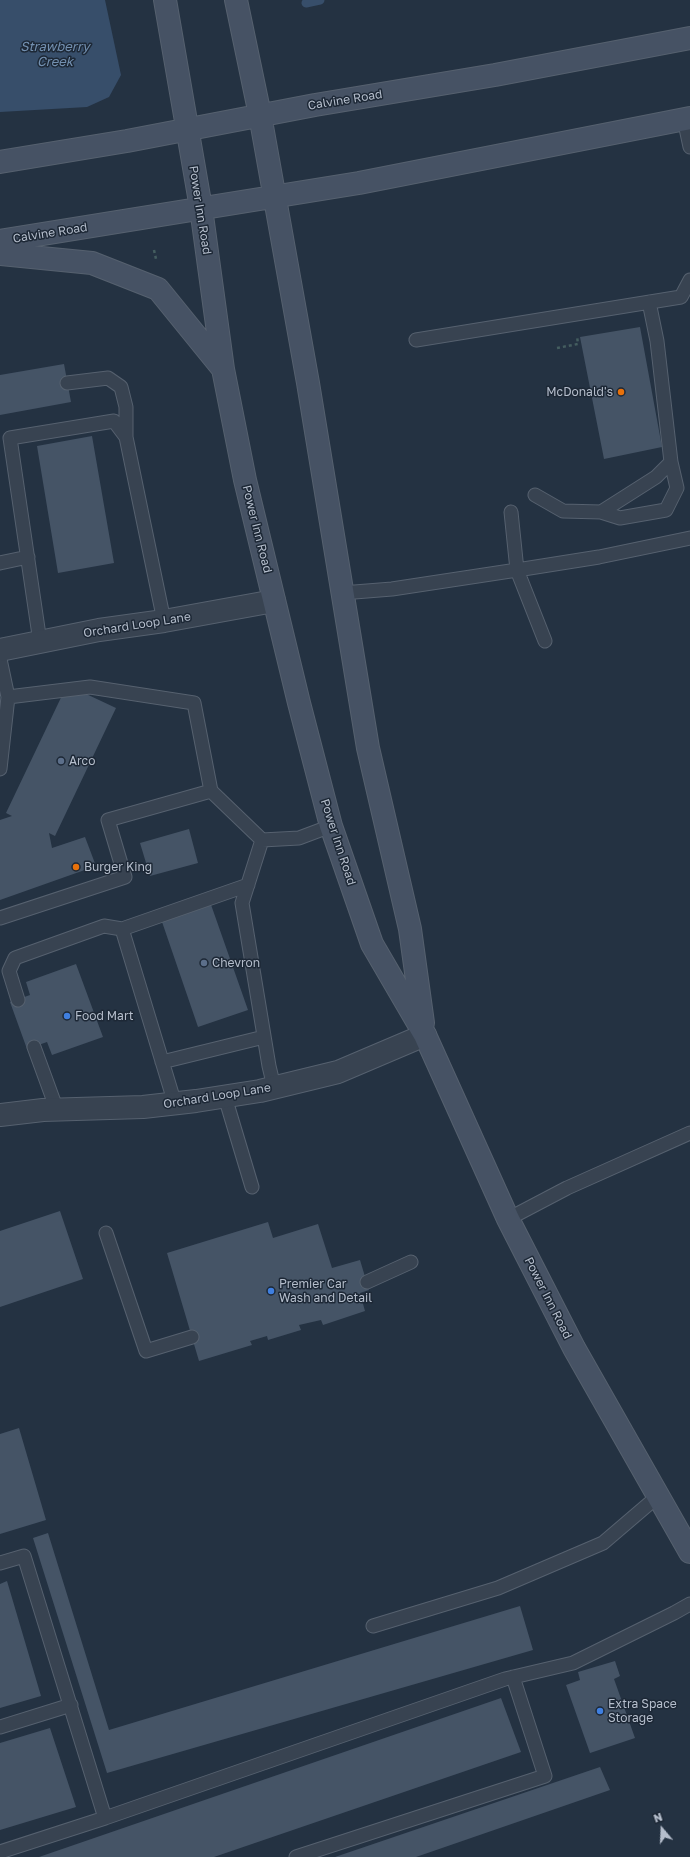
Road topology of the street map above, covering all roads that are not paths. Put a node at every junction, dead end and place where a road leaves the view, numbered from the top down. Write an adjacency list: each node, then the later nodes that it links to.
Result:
1 (165, 0): 6 (main road, Power Inn Road)
2 (236, 0): 4 (main road, Power Inn Road)
3 (690, 38): 4 (main road, Calvine Road)
4 (260, 115): 6 (main road, Calvine Road); 9 (main road, Power Inn Road)
5 (687, 118): 7 (lane); 9 (main road, Calvine Road)
6 (188, 128): 8 (main road, Calvine Road); 10 (main road, Power Inn Road)
7 (690, 147)
8 (0, 162)
9 (274, 196): 10 (main road, Calvine Road); 27 (main road, Power Inn Road)
10 (201, 208): 11 (main road, Calvine Road); 16 (main road, Power Inn Road)
11 (0, 241)
12 (0, 254): 16 (main road)
13 (690, 280): 14 (lane)
14 (649, 302): 15 (lane); 19 (lane)
15 (416, 340)
16 (223, 370): 28 (main road, Power Inn Road)
17 (67, 383): 18 (lane)
18 (126, 437): 24 (lane); 29 (lane)
19 (671, 462): 22 (lane); 22 (lane)
20 (534, 494): 22 (lane)
21 (511, 512): 26 (lane)
22 (601, 512)
23 (690, 538): 26 (lane)
24 (28, 557): 25 (lane); 31 (lane)
25 (0, 563)
26 (517, 570): 27 (lane); 30 (lane)
27 (342, 593): 43 (main road, Power Inn Road)
28 (274, 601): 29 (street, Orchard Loop Lane); 37 (main road, Power Inn Road)
29 (164, 621): 31 (street, Orchard Loop Lane)
30 (545, 641)
31 (40, 642): 32 (street, Orchard Loop Lane)
32 (0, 650)
33 (0, 659): 34 (lane)
34 (8, 697): 35 (lane); 36 (lane)
35 (0, 769)
36 (211, 791): 38 (lane); 40 (lane)
37 (332, 826): 38 (lane); 43 (main road, Power Inn Road)
38 (262, 840): 39 (lane)
39 (248, 885): 41 (lane); 44 (lane)
40 (0, 918)
41 (122, 929): 42 (lane); 46 (lane)
42 (18, 1000)
43 (425, 1035): 47 (street, Orchard Loop Lane); 54 (main road, Power Inn Road)
44 (264, 1037): 46 (lane); 47 (lane)
45 (34, 1047): 50 (lane)
46 (162, 1062): 49 (lane)
47 (274, 1087): 48 (street, Orchard Loop Lane)
48 (225, 1097): 49 (street, Orchard Loop Lane); 53 (lane)
49 (175, 1104): 50 (street, Orchard Loop Lane)
50 (57, 1110): 51 (street, Orchard Loop Lane)
51 (0, 1115)
52 (690, 1133): 54 (lane)
53 (252, 1187)
54 (508, 1219): 59 (main road, Power Inn Road)
55 (106, 1233): 58 (lane)
56 (410, 1262): 57 (lane)
57 (367, 1282)
58 (192, 1337)
59 (658, 1496): 60 (main road, Power Inn Road); 63 (lane)
60 (690, 1552)
61 (0, 1563): 65 (lane)
62 (690, 1604): 64 (lane)
63 (373, 1626)
64 (513, 1678): 67 (lane); 69 (lane)
65 (71, 1705): 66 (lane); 67 (lane)
66 (0, 1727)
67 (105, 1818): 68 (lane)
68 (0, 1852)
69 (296, 1857)

